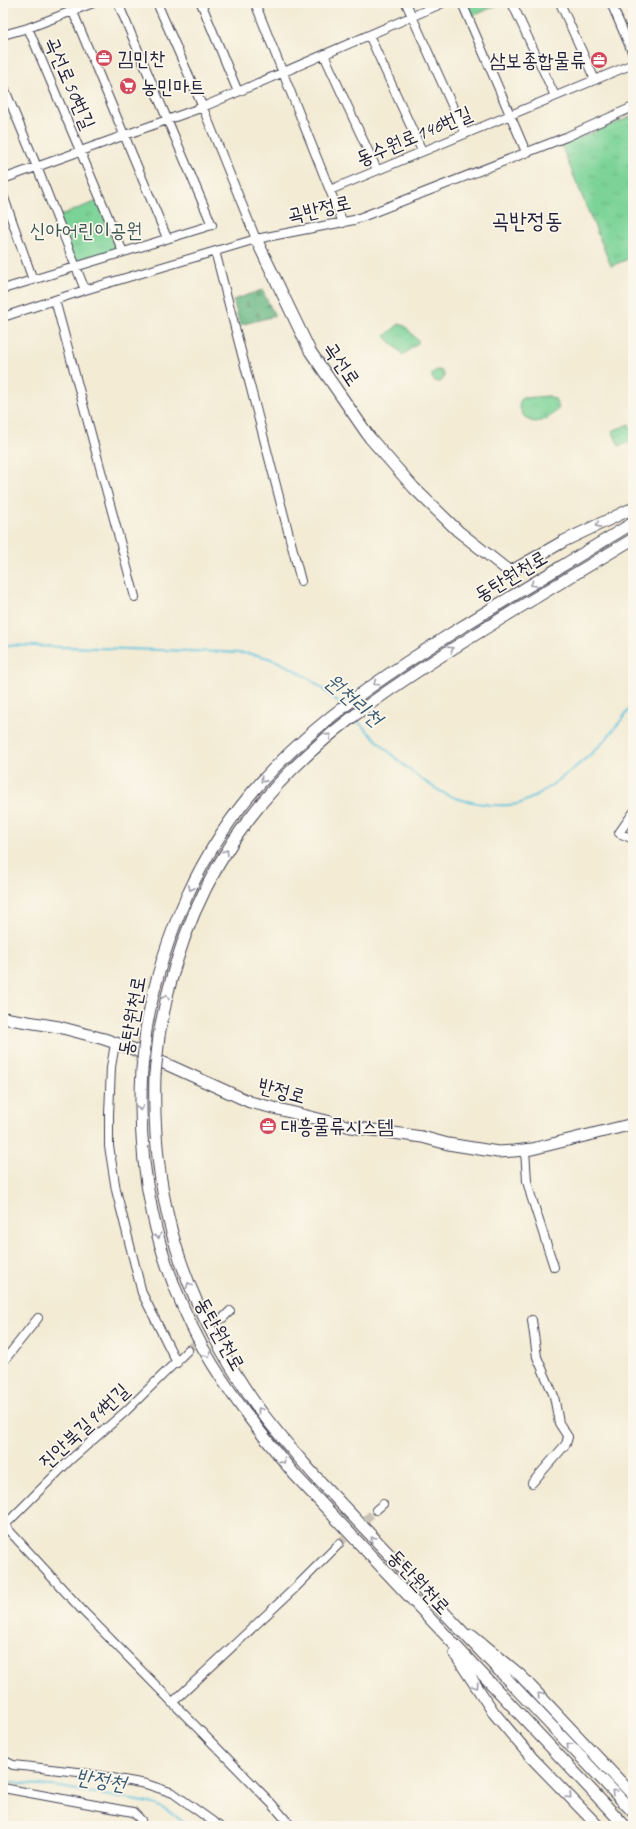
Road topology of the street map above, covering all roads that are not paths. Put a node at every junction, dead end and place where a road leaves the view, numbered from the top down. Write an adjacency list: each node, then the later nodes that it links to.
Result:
1 (93, 3): 12 (street)
2 (118, 3): 28 (street)
3 (157, 3): 25 (street, 곡선로)
4 (202, 3): 23 (street)
5 (255, 3): 20 (street)
6 (406, 3): 13 (street)
7 (443, 3): 13 (street, 곡선로50번길)
8 (462, 3): 27 (street)
9 (512, 3): 24 (street)
10 (560, 3): 21 (street)
11 (611, 3): 17 (street)
12 (73, 12): 14 (street); 30 (street, 곡선로50번길)
13 (412, 17): 16 (street, 곡선로50번길); 29 (street)
14 (28, 28): 15 (street); 31 (street, 곡선로50번길)
15 (3, 35)
16 (369, 35): 18 (street, 곡선로50번길); 32 (street)
17 (633, 54)
18 (324, 55): 20 (street, 곡선로50번길); 35 (street)
19 (633, 64): 21 (street, 동수원로146번길)
20 (283, 73): 23 (street, 곡선로50번길); 37 (street)
21 (595, 80): 24 (street, 동수원로146번길)
22 (3, 85): 34 (street)
23 (238, 92): 25 (street, 곡선로50번길)
24 (555, 96): 27 (street, 동수원로146번길)
25 (203, 107): 28 (street, 곡선로50번길); 41 (street, 곡선로)
26 (633, 108): 33 (street, 곡반정로)
27 (510, 115): 29 (street, 동수원로146번길); 33 (street)
28 (168, 120): 30 (street, 곡선로50번길); 40 (street)
29 (464, 134): 32 (street, 동수원로146번길)
30 (124, 136): 31 (street, 곡선로50번길); 40 (street, 곡선로50번길)
31 (80, 151): 34 (street, 곡선로50번길); 43 (street, 곡선로50번길)
32 (422, 151): 35 (street, 동수원로146번길)
33 (526, 152): 39 (street, 곡반정로)
34 (37, 167): 36 (street, 곡선로50번길); 44 (street)
35 (377, 170): 37 (street, 동수원로146번길)
36 (3, 179)
37 (330, 190): 39 (street)
38 (3, 195): 45 (street)
39 (344, 223): 41 (street, 곡반정로)
40 (167, 238): 43 (street)
41 (256, 239): 42 (street, 곡반정로); 50 (main road, 곡선로, one-way to 41)
42 (215, 251): 47 (street, 곡반정로); 53 (street)
43 (123, 252): 44 (street)
44 (77, 266): 45 (street); 47 (street)
45 (33, 280): 46 (street)
46 (3, 289)
47 (85, 290): 48 (street, 곡반정로)
48 (55, 300): 49 (street, 곡반정로); 54 (street)
49 (3, 317)
50 (633, 509)
51 (633, 523): 75 (main road, 동탄원천로, one-way to 75, bridge)
52 (633, 539): 74 (main road, 동탄원천로, one-way to 52, bridge)
53 (301, 581)
54 (135, 597)
55 (633, 813): 56 (street)
56 (633, 839)
57 (3, 1018): 58 (main road, 반정로)
58 (115, 1044): 60 (main road, 반정로); 68 (street)
59 (633, 1124): 60 (main road, 반정로)
60 (525, 1150): 61 (street)
61 (554, 1267)
62 (230, 1311): 64 (street)
63 (38, 1318): 67 (street)
64 (223, 1318)
65 (532, 1320): 69 (street)
66 (188, 1350): 68 (street, 진안북길94번길)
67 (3, 1362)
68 (177, 1363): 72 (street, 진안북길94번길)
69 (532, 1483)
70 (383, 1504): 71 (street)
71 (376, 1510)
72 (4, 1526): 76 (street)
73 (339, 1544): 76 (street)
74 (440, 1610): 78 (main road, one-way to 74); 82 (main road, 동탄원천로, one-way to 74)
75 (430, 1620): 86 (main road, one-way to 86); 87 (main road, 동탄원천로)
76 (172, 1702): 85 (street)
77 (3, 1760): 84 (street)
78 (624, 1784): 80 (main road); 81 (main road)
79 (3, 1788): 83 (street)
80 (633, 1792)
81 (633, 1796)
82 (633, 1812)
83 (141, 1820)
84 (219, 1826)
85 (291, 1826)
86 (598, 1826)
87 (626, 1826)

